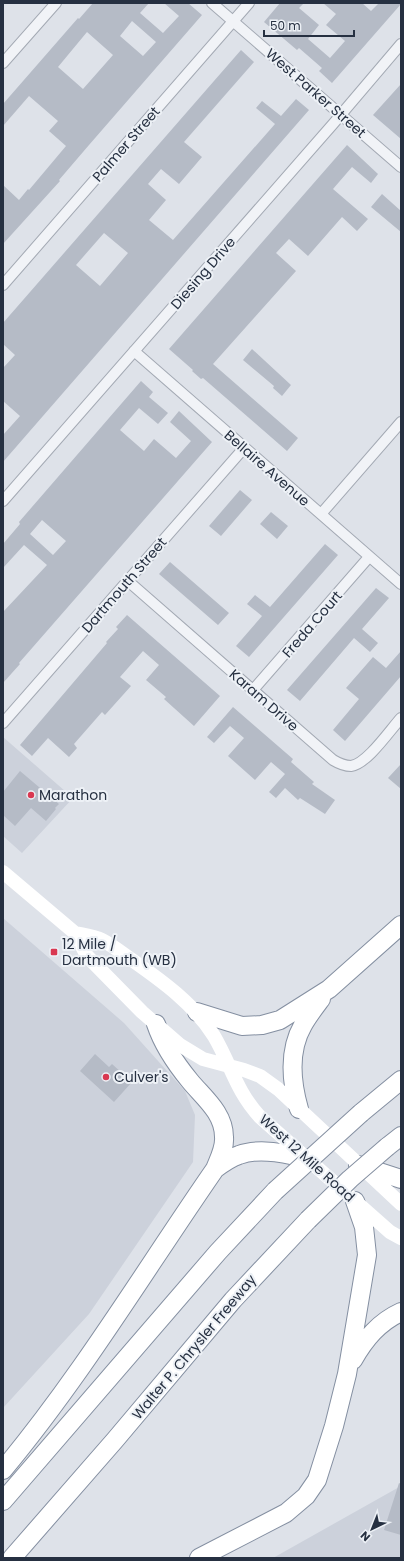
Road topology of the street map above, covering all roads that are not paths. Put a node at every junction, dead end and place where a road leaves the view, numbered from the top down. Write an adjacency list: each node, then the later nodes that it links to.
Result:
1 (56, 3): 6 (street)
2 (212, 3): 4 (street, West Parker Street)
3 (249, 3): 4 (street, Palmer Street)
4 (233, 21): 7 (street, West Parker Street); 9 (street, Palmer Street)
5 (401, 44): 7 (street, Diesing Drive)
6 (3, 63)
7 (340, 115): 8 (street, West Parker Street); 10 (street, Diesing Drive)
8 (401, 168)
9 (3, 285)
10 (134, 351): 12 (street, Bellaire Avenue); 13 (street, Diesing Drive)
11 (401, 422): 14 (street)
12 (244, 448): 14 (street, Bellaire Avenue); 16 (street, Dartmouth Street)
13 (3, 500)
14 (321, 514): 15 (street, Bellaire Avenue)
15 (370, 556): 17 (street, Bellaire Avenue); 18 (street, Freda Court)
16 (128, 581): 18 (street, Karam Drive); 20 (street, Dartmouth Street)
17 (401, 584)
18 (254, 690): 19 (street, Karam Drive)
19 (401, 718)
20 (3, 723)
21 (3, 872): 23 (main road, West 12 Mile Road)
22 (401, 924): 24 (highway)
23 (75, 933): 25 (main road, West 12 Mile Road); 26 (main road, West 12 Mile Road)
24 (329, 989): 25 (highway); 29 (highway)
25 (196, 1012): 27 (main road, West 12 Mile Road)
26 (156, 1024): 27 (main road, West 12 Mile Road); 33 (highway)
27 (227, 1065): 29 (main road, West 12 Mile Road); 31 (main road, West 12 Mile Road)
28 (401, 1080): 41 (highway, bridge)
29 (300, 1109): 32 (main road, West 12 Mile Road)
30 (401, 1136): 42 (highway, Walter P. Chrysler Freeway, bridge)
31 (312, 1162): 33 (highway); 35 (main road, West 12 Mile Road)
32 (358, 1165): 34 (highway); 36 (main road, West 12 Mile Road)
33 (215, 1169): 40 (highway)
34 (401, 1179)
35 (355, 1201): 37 (main road, West 12 Mile Road); 39 (highway)
36 (401, 1204)
37 (401, 1238)
38 (401, 1312): 39 (highway)
39 (347, 1374): 43 (highway)
40 (3, 1470)
41 (3, 1501)
42 (12, 1558)
43 (199, 1558)

